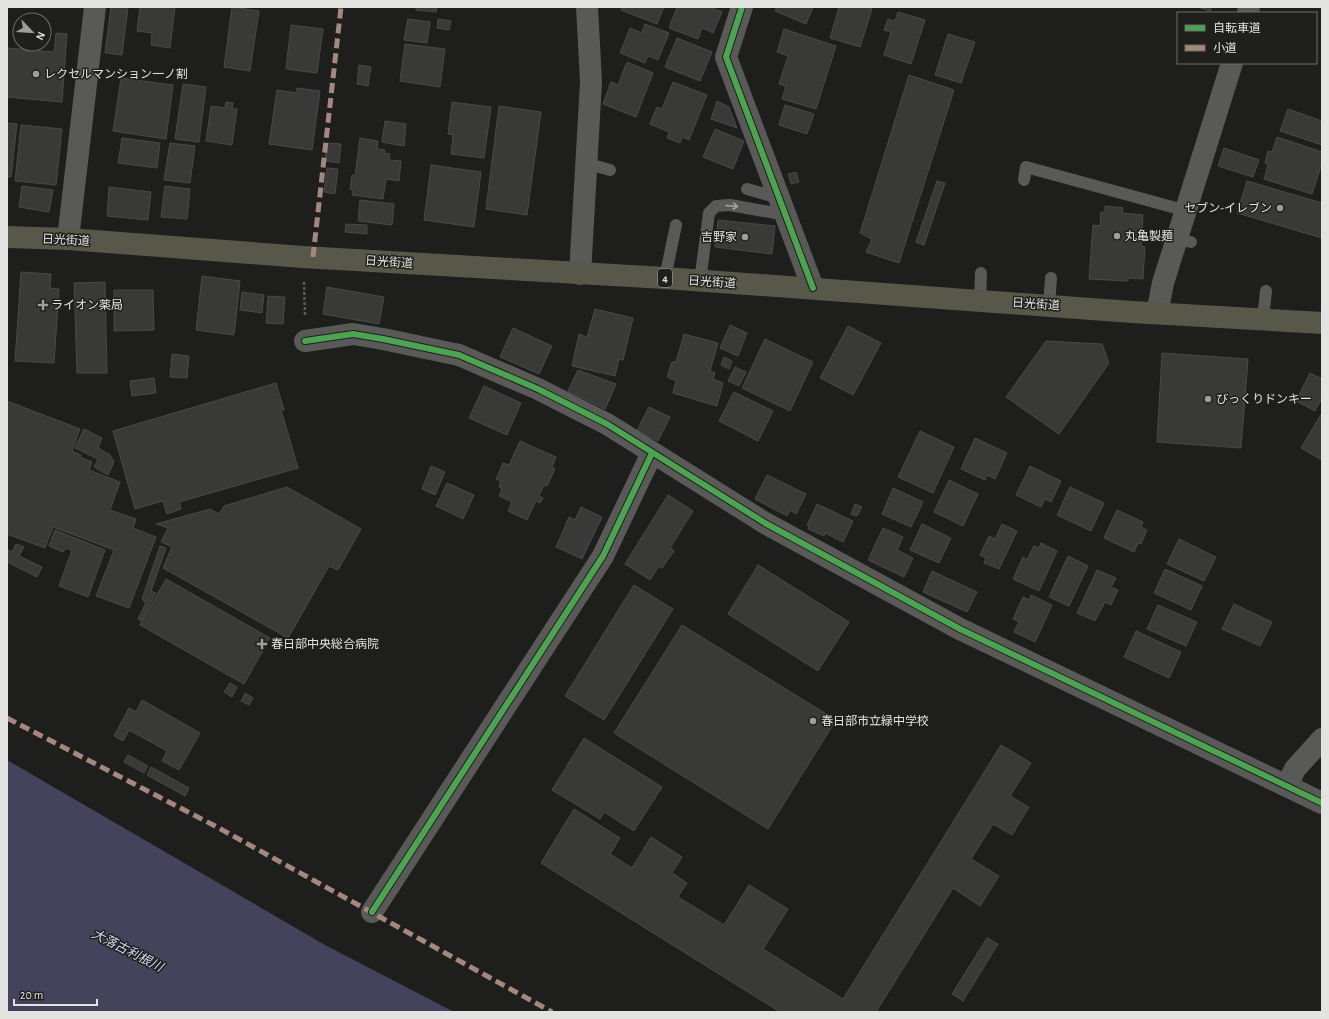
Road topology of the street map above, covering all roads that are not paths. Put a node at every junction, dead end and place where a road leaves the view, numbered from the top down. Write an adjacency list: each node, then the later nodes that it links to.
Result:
1 (95, 7): 13 (street)
2 (587, 7): 5 (street)
3 (742, 7): 9 (street)
4 (1232, 64): 10 (street)
5 (585, 163): 6 (lane); 15 (street)
6 (610, 170)
7 (1024, 180): 10 (lane)
8 (747, 189): 9 (lane)
9 (782, 207): 18 (lane, one-way to 9); 19 (street)
10 (1187, 211): 23 (street)
11 (676, 225): 16 (lane)
12 (7, 237): 13 (highway, 日光街道 / 4)
13 (68, 239): 15 (highway, 日光街道 / 4)
14 (981, 273): 21 (lane)
15 (580, 274): 16 (highway, 日光街道 / 4)
16 (665, 278): 18 (highway, 日光街道 / 4)
17 (1052, 278): 22 (lane)
18 (700, 281): 19 (highway, 日光街道 / 4)
19 (813, 288): 21 (highway, 日光街道 / 4)
20 (1266, 291): 24 (lane)
21 (980, 300): 22 (highway, 日光街道 / 4)
22 (1049, 305): 23 (highway, 日光街道 / 4)
23 (1157, 313): 24 (highway, 日光街道 / 4)
24 (1264, 319): 25 (highway, 日光街道 / 4)
25 (1322, 323)
26 (305, 341): 27 (street)
27 (652, 453): 29 (street); 31 (street)
28 (1322, 739): 29 (street)
29 (1287, 786): 30 (street)
30 (1322, 803)
31 (372, 912)

